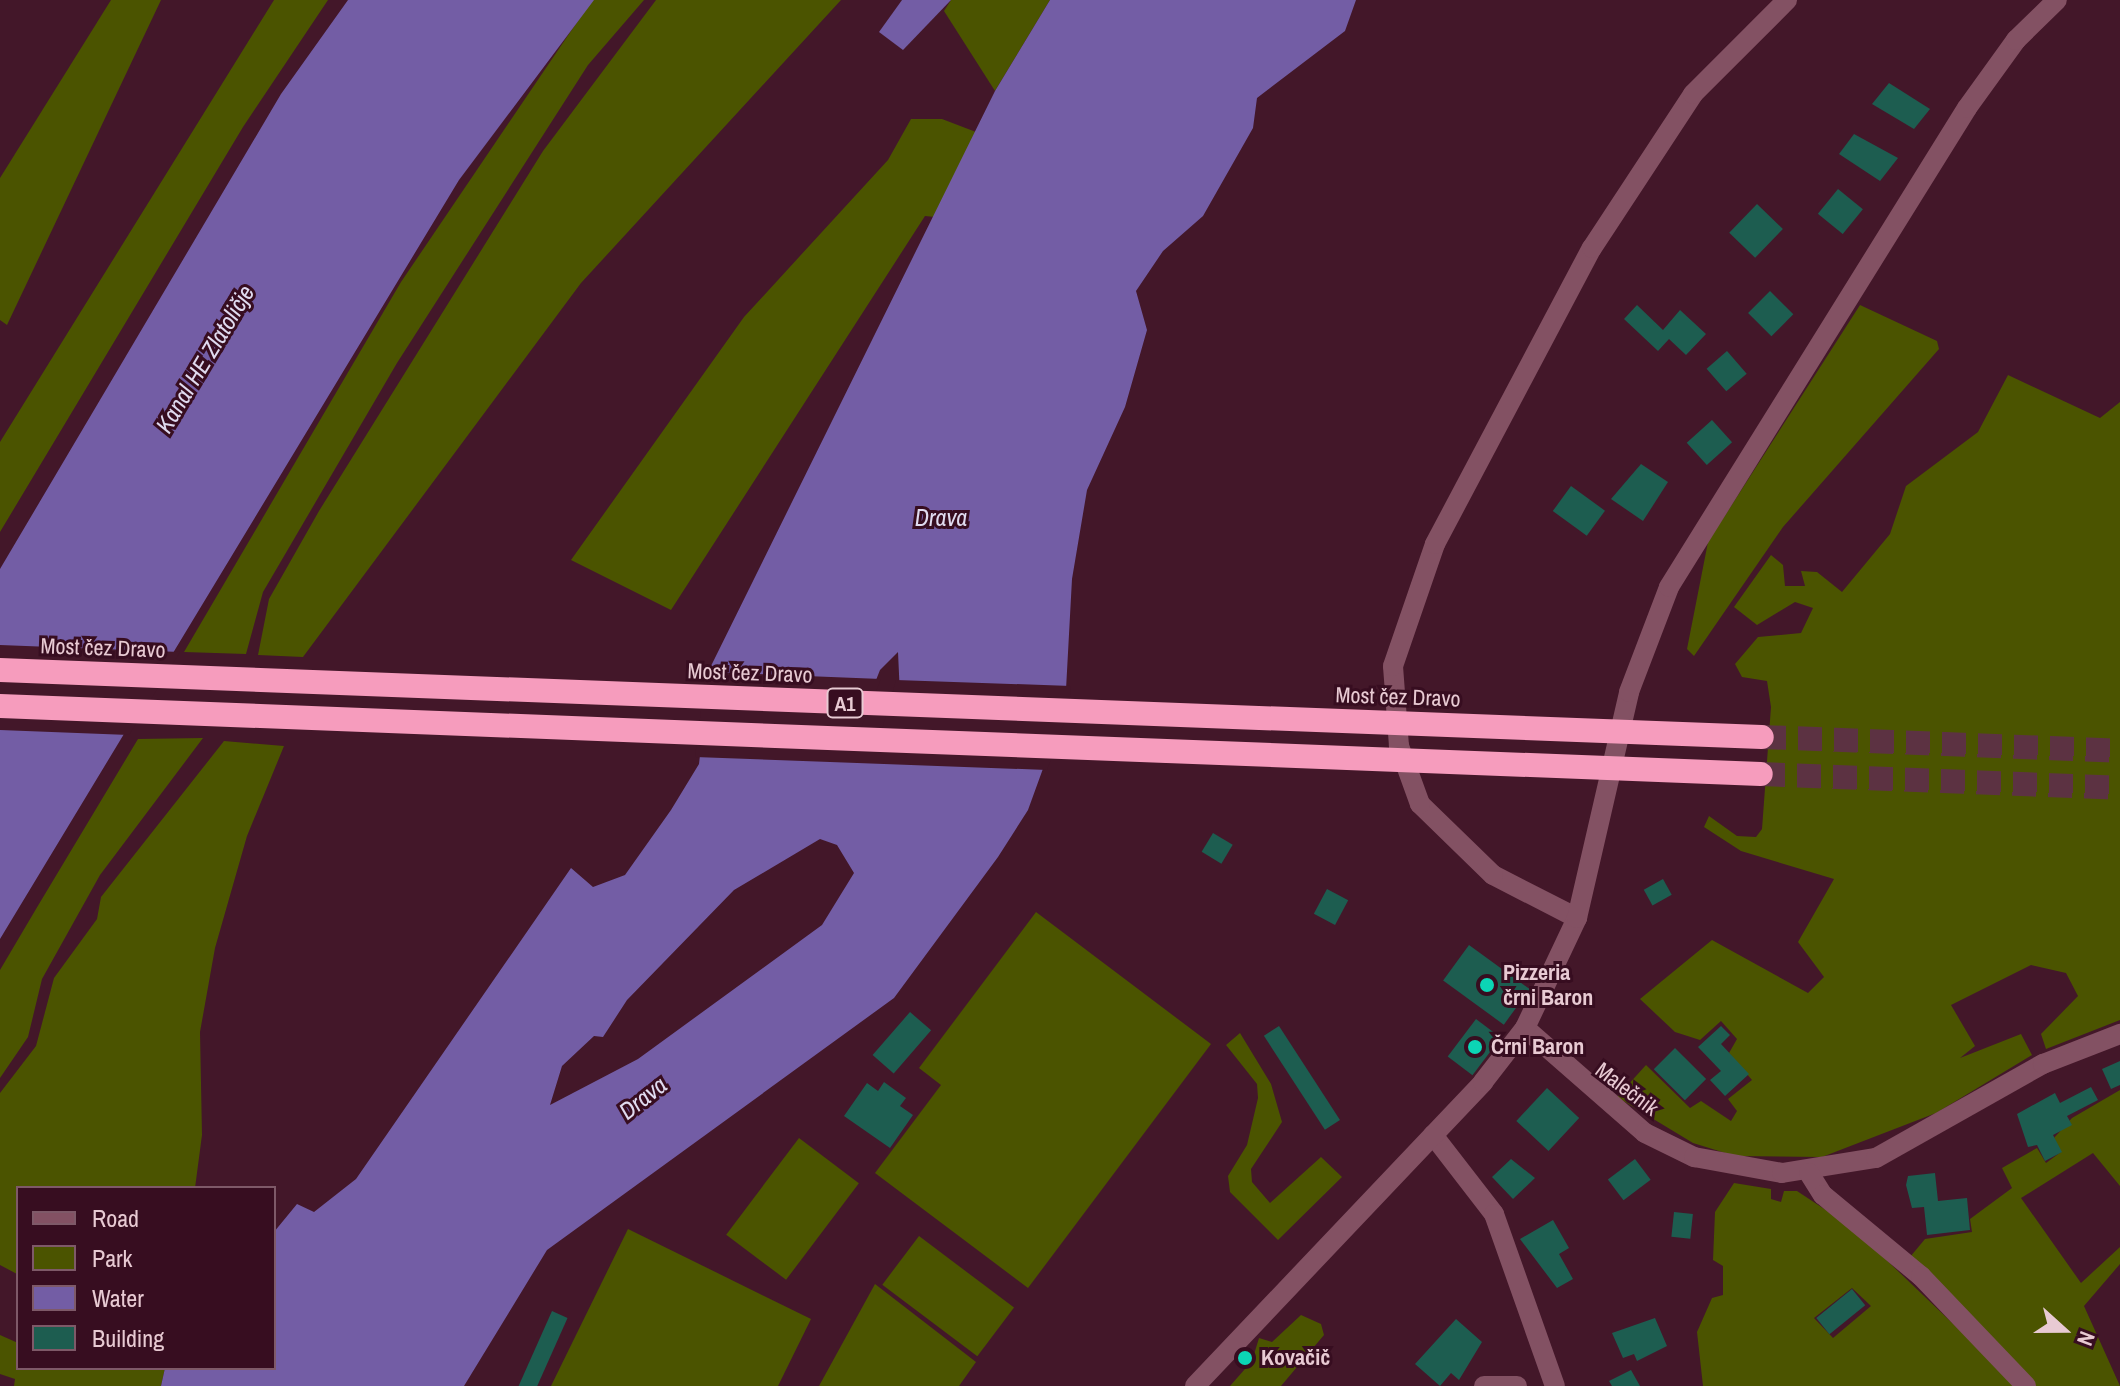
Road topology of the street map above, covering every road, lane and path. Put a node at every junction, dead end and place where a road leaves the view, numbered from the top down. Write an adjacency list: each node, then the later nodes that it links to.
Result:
1 (1787, 0): 7 (street)
2 (2057, 0): 7 (street)
3 (0, 670): 5 (highway, Most čez Dravo / A1)
4 (0, 706): 6 (highway, A1)
5 (1762, 737)
6 (1761, 774)
7 (1577, 918): 8 (street)
8 (1525, 1028): 10 (street); 11 (street, Malečnik)
9 (2120, 1034): 11 (street, Malečnik)
10 (1433, 1135): 12 (street); 15 (street)
11 (1809, 1173): 16 (street)
12 (1195, 1386)
13 (1484, 1386): 14 (street)
14 (1517, 1386)
15 (1555, 1386)
16 (2026, 1386)

